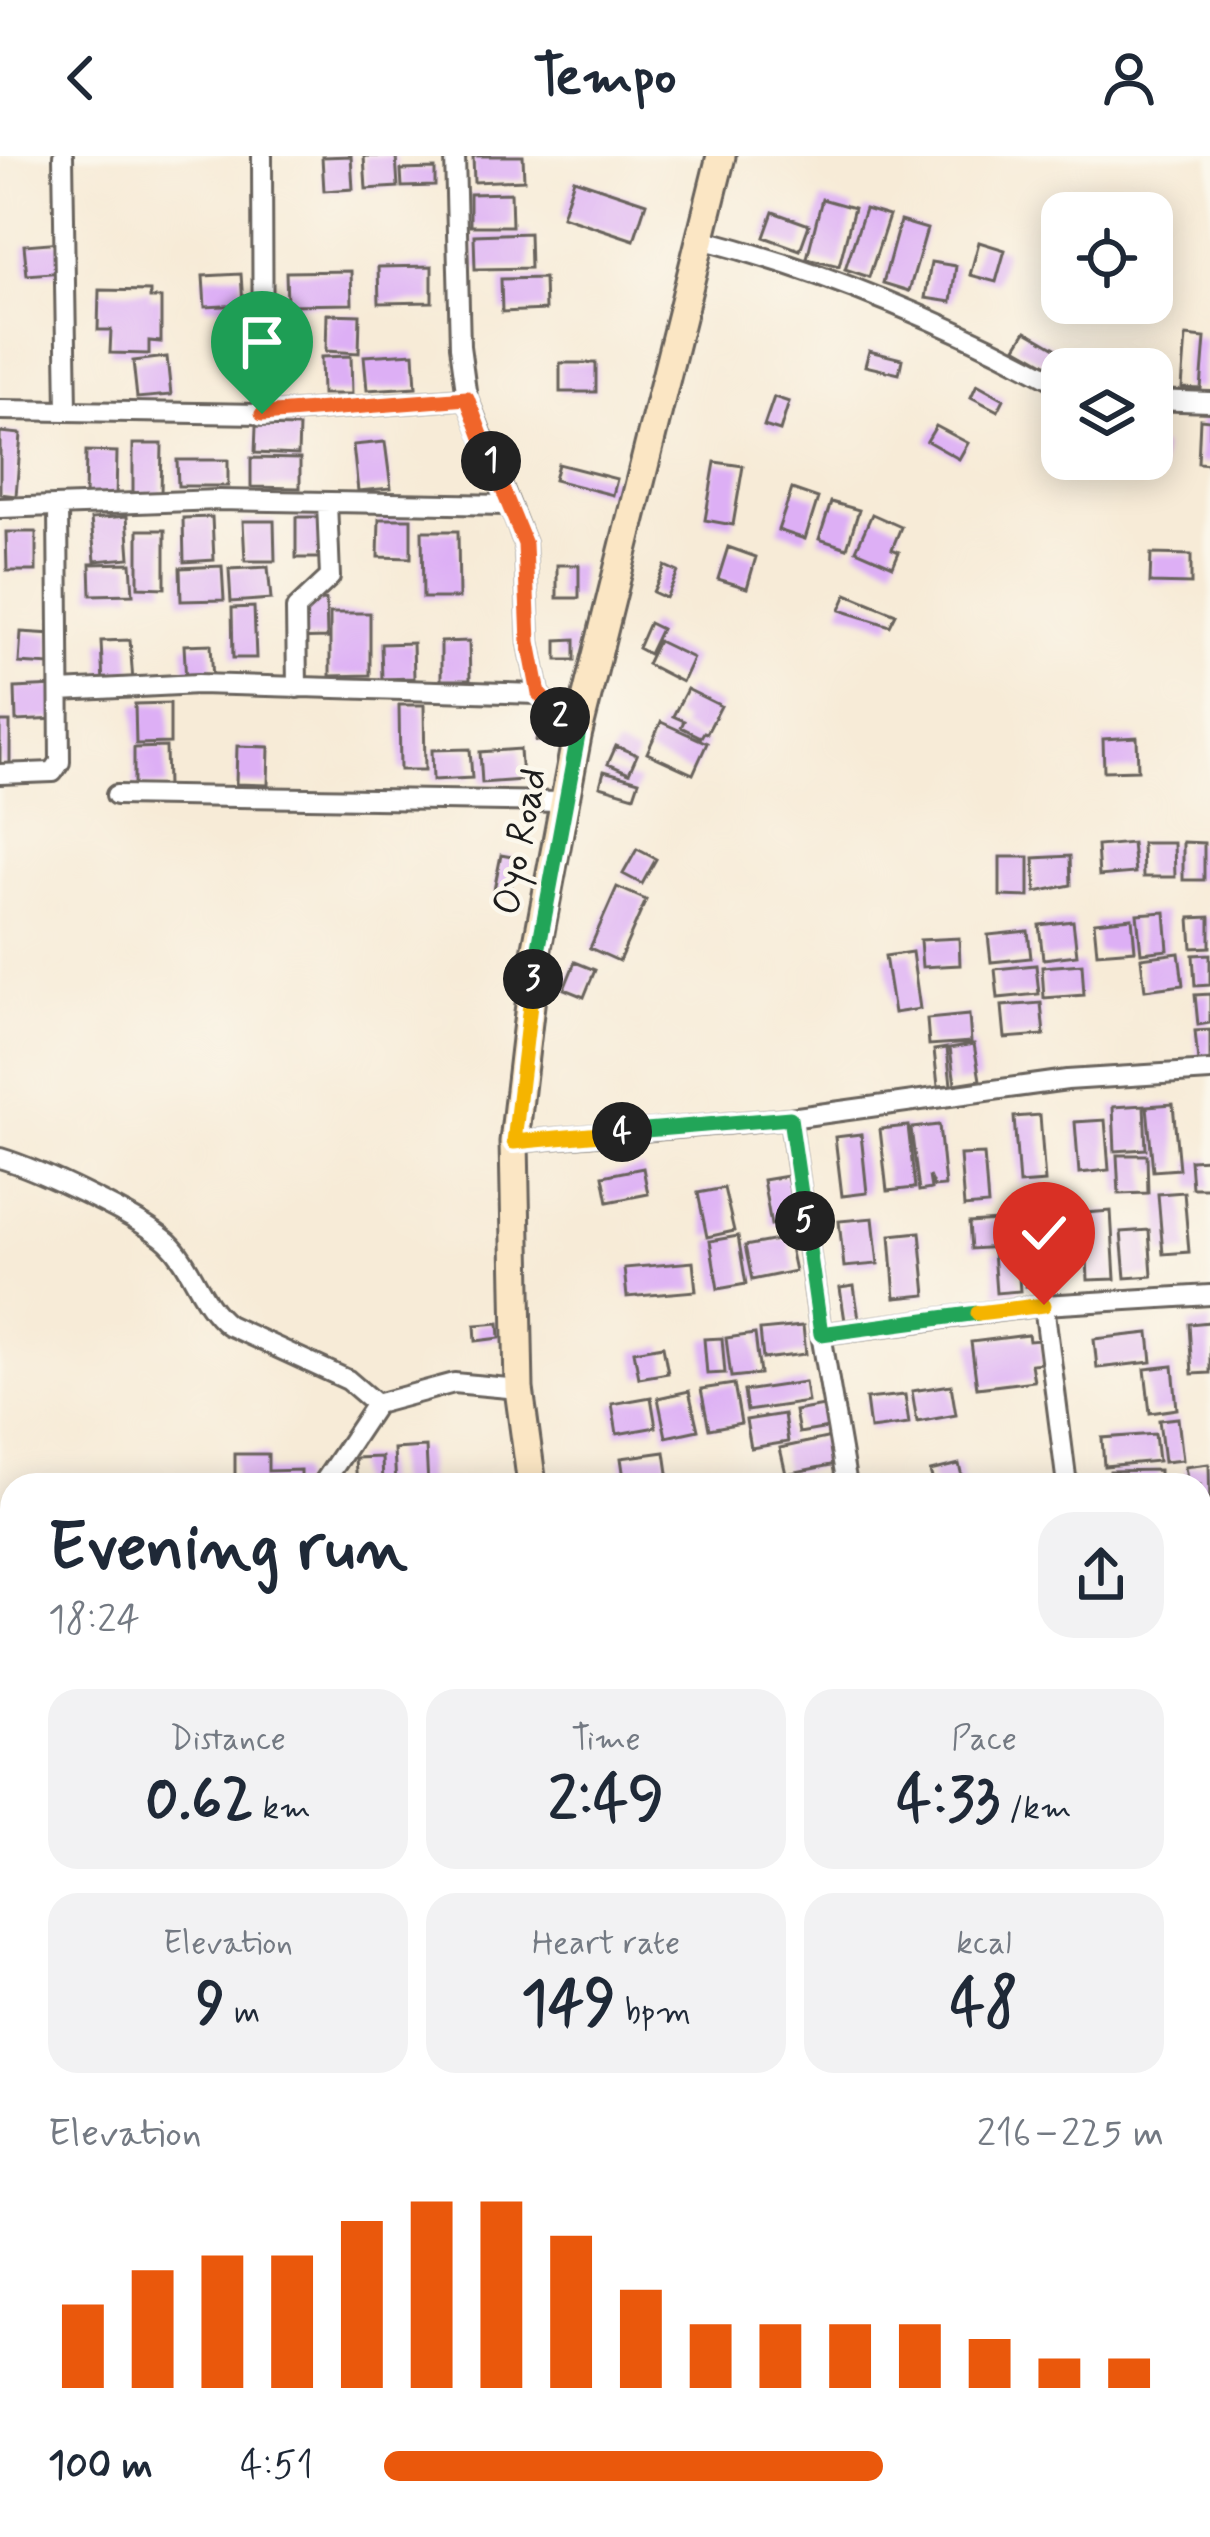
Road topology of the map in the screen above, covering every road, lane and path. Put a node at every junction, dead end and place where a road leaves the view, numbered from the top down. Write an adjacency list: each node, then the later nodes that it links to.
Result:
1 (63, 156): 11 (street)
2 (262, 156): 12 (street)
3 (455, 156): 7 (street)
4 (722, 156): 5 (street, Oyo Road)
5 (701, 238): 6 (street); 20 (street, Oyo Road)
6 (1041, 374)
7 (467, 398): 12 (street); 14 (street)
8 (1173, 401): 9 (street)
9 (1210, 403)
10 (0, 410): 11 (street)
11 (67, 410): 12 (street)
12 (262, 414)
13 (327, 502): 14 (street); 15 (street); 17 (street)
14 (509, 505): 19 (street)
15 (58, 506): 16 (street); 18 (street)
16 (0, 508)
17 (297, 688): 18 (street); 19 (street)
18 (60, 692): 21 (street)
19 (539, 694): 20 (street)
20 (578, 736): 23 (street, Oyo Road)
21 (0, 773)
22 (116, 795): 23 (street)
23 (565, 802): 26 (street, Oyo Road)
24 (1210, 1071): 25 (street)
25 (790, 1118): 26 (street); 30 (street)
26 (514, 1142): 31 (street, Oyo Road)
27 (0, 1158): 32 (street)
28 (1210, 1295): 29 (street)
29 (1044, 1305): 30 (street); 36 (street)
30 (821, 1334): 35 (street)
31 (519, 1389): 32 (street); 34 (street, Oyo Road)
32 (376, 1404): 33 (street)
33 (330, 1473)
34 (530, 1473)
35 (845, 1473)
36 (1065, 1473)

